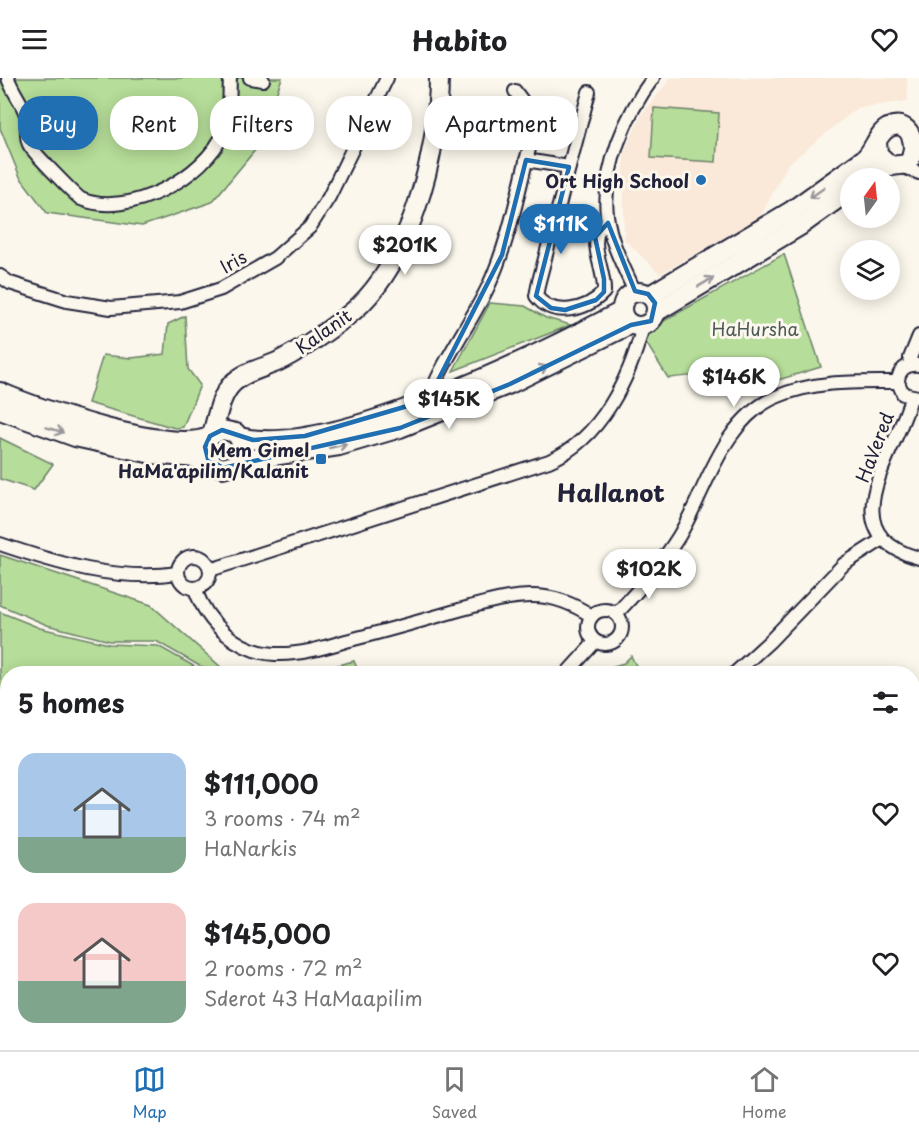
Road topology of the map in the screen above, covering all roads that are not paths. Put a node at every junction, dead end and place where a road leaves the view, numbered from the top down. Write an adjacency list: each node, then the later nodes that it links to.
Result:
1 (8, 78): 2 (street)
2 (230, 78)
3 (250, 78): 7 (street)
4 (387, 78): 20 (street, Iris)
5 (439, 78): 26 (main road, Kalanit)
6 (653, 78): 19 (street)
7 (263, 80)
8 (515, 91): 14 (street)
9 (589, 92): 15 (street)
10 (919, 117): 11 (main road)
11 (899, 126): 12 (main road); 13 (main road)
12 (877, 142): 13 (main road); 21 (main road, one-way to 21)
13 (911, 158): 16 (main road); 17 (street)
14 (526, 160): 15 (street); 29 (street)
15 (569, 167): 19 (street)
16 (882, 168)
17 (919, 174)
18 (840, 197): 21 (main road, one-way to 18)
19 (608, 223): 21 (street)
20 (0, 276)
21 (647, 300): 22 (main road); 22 (main road)
22 (632, 320): 29 (main road); 33 (main road, one-way to 22); 38 (street)
23 (919, 336): 24 (street)
24 (915, 365): 25 (street)
25 (898, 382): 28 (street); 41 (street)
26 (229, 389): 31 (main road); 32 (main road)
27 (0, 392): 32 (main road)
28 (915, 397): 35 (street, HaVered)
29 (428, 400): 31 (main road)
30 (0, 410): 34 (main road, one-way to 34)
31 (236, 434): 32 (main road); 33 (main road)
32 (211, 435): 34 (main road)
33 (239, 461): 34 (main road)
34 (212, 464)
35 (883, 539): 37 (street); 45 (street)
36 (0, 544): 39 (street)
37 (919, 558)
38 (210, 570): 39 (street); 40 (street)
39 (178, 573): 40 (street)
40 (195, 589): 42 (street)
41 (616, 614): 42 (street); 43 (street)
42 (592, 615): 43 (street)
43 (595, 642): 44 (street)
44 (573, 666)
45 (743, 666)

